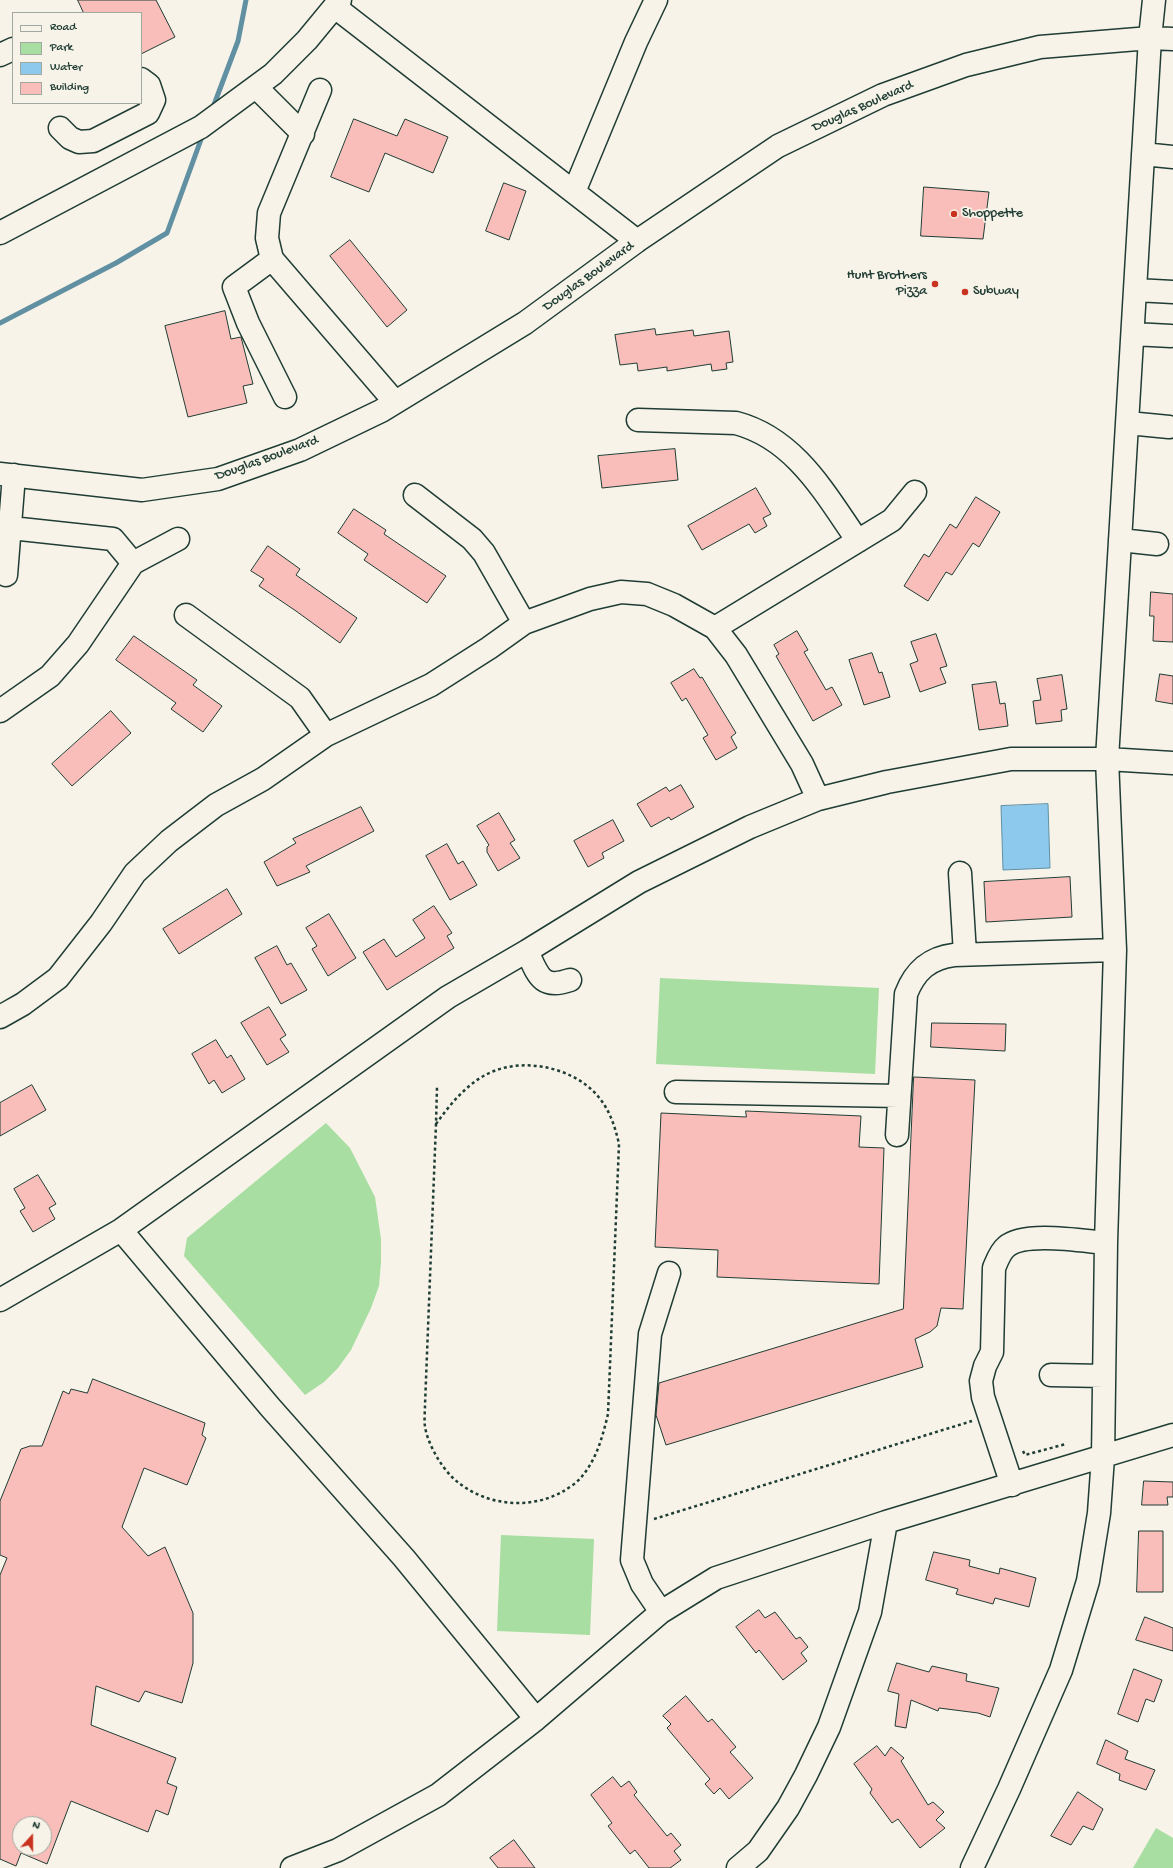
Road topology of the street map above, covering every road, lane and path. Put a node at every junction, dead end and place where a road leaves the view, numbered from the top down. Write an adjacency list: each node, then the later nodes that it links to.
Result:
1 (656, 0): 15 (street)
2 (1154, 0): 4 (street)
3 (338, 3): 9 (street); 15 (street)
4 (1150, 38): 5 (street, Douglas Boulevard); 13 (street); 17 (street, Douglas Boulevard)
5 (1173, 40)
6 (12, 49): 7 (street)
7 (0, 55)
8 (142, 80): 11 (street)
9 (256, 86): 12 (street); 16 (street)
10 (320, 90): 12 (street)
11 (60, 128)
12 (303, 134): 18 (street)
13 (1143, 154): 14 (street); 19 (street)
14 (1173, 157)
15 (574, 192): 17 (street)
16 (0, 234)
17 (638, 241): 24 (street, Douglas Boulevard)
18 (272, 259): 23 (street); 24 (street)
19 (1136, 290): 20 (street); 21 (street)
20 (1173, 292)
21 (1133, 334): 22 (street); 26 (street)
22 (1171, 336)
23 (285, 397)
24 (395, 402): 28 (street, Douglas Boulevard)
25 (638, 420): 34 (street)
26 (1128, 423): 27 (street); 33 (street)
27 (1169, 427)
28 (7, 475): 31 (street)
29 (915, 492): 34 (street)
30 (415, 495): 40 (street)
31 (11, 528): 36 (street); 37 (street)
32 (178, 539): 37 (street)
33 (1120, 540): 35 (street); 44 (street)
34 (858, 541): 41 (street)
35 (1157, 544)
36 (4, 549): 38 (street)
37 (133, 563): 42 (street)
38 (6, 575)
39 (186, 615): 43 (street)
40 (524, 623): 41 (street); 43 (street)
41 (715, 628): 46 (street)
42 (0, 711)
43 (326, 735): 52 (street)
44 (1107, 759): 45 (street); 46 (street); 48 (street)
45 (1173, 763)
46 (818, 799): 49 (street)
47 (960, 873): 50 (street)
48 (1115, 950): 50 (street); 59 (street)
49 (527, 951): 51 (street); 58 (street)
50 (965, 954): 55 (street)
51 (570, 980)
52 (0, 1017)
53 (438, 1087): 56 (path)
54 (676, 1092): 55 (street)
55 (899, 1096): 57 (street)
56 (436, 1124): 56 (path)
57 (897, 1135)
58 (121, 1230): 61 (street); 73 (street)
59 (1106, 1243): 63 (street); 69 (street)
60 (669, 1273): 71 (street)
61 (0, 1300)
62 (1052, 1375): 63 (street)
63 (1104, 1376): 68 (street)
64 (979, 1419): 71 (path)
65 (1173, 1435): 68 (street)
66 (1066, 1444): 67 (path)
67 (1022, 1449)
68 (1103, 1457): 69 (street); 76 (street)
69 (1012, 1485): 70 (street)
70 (886, 1522): 72 (street); 75 (street)
71 (635, 1525): 72 (street)
72 (661, 1612): 73 (street)
73 (536, 1719): 74 (street)
74 (292, 1868)
75 (738, 1868)
76 (972, 1868)

